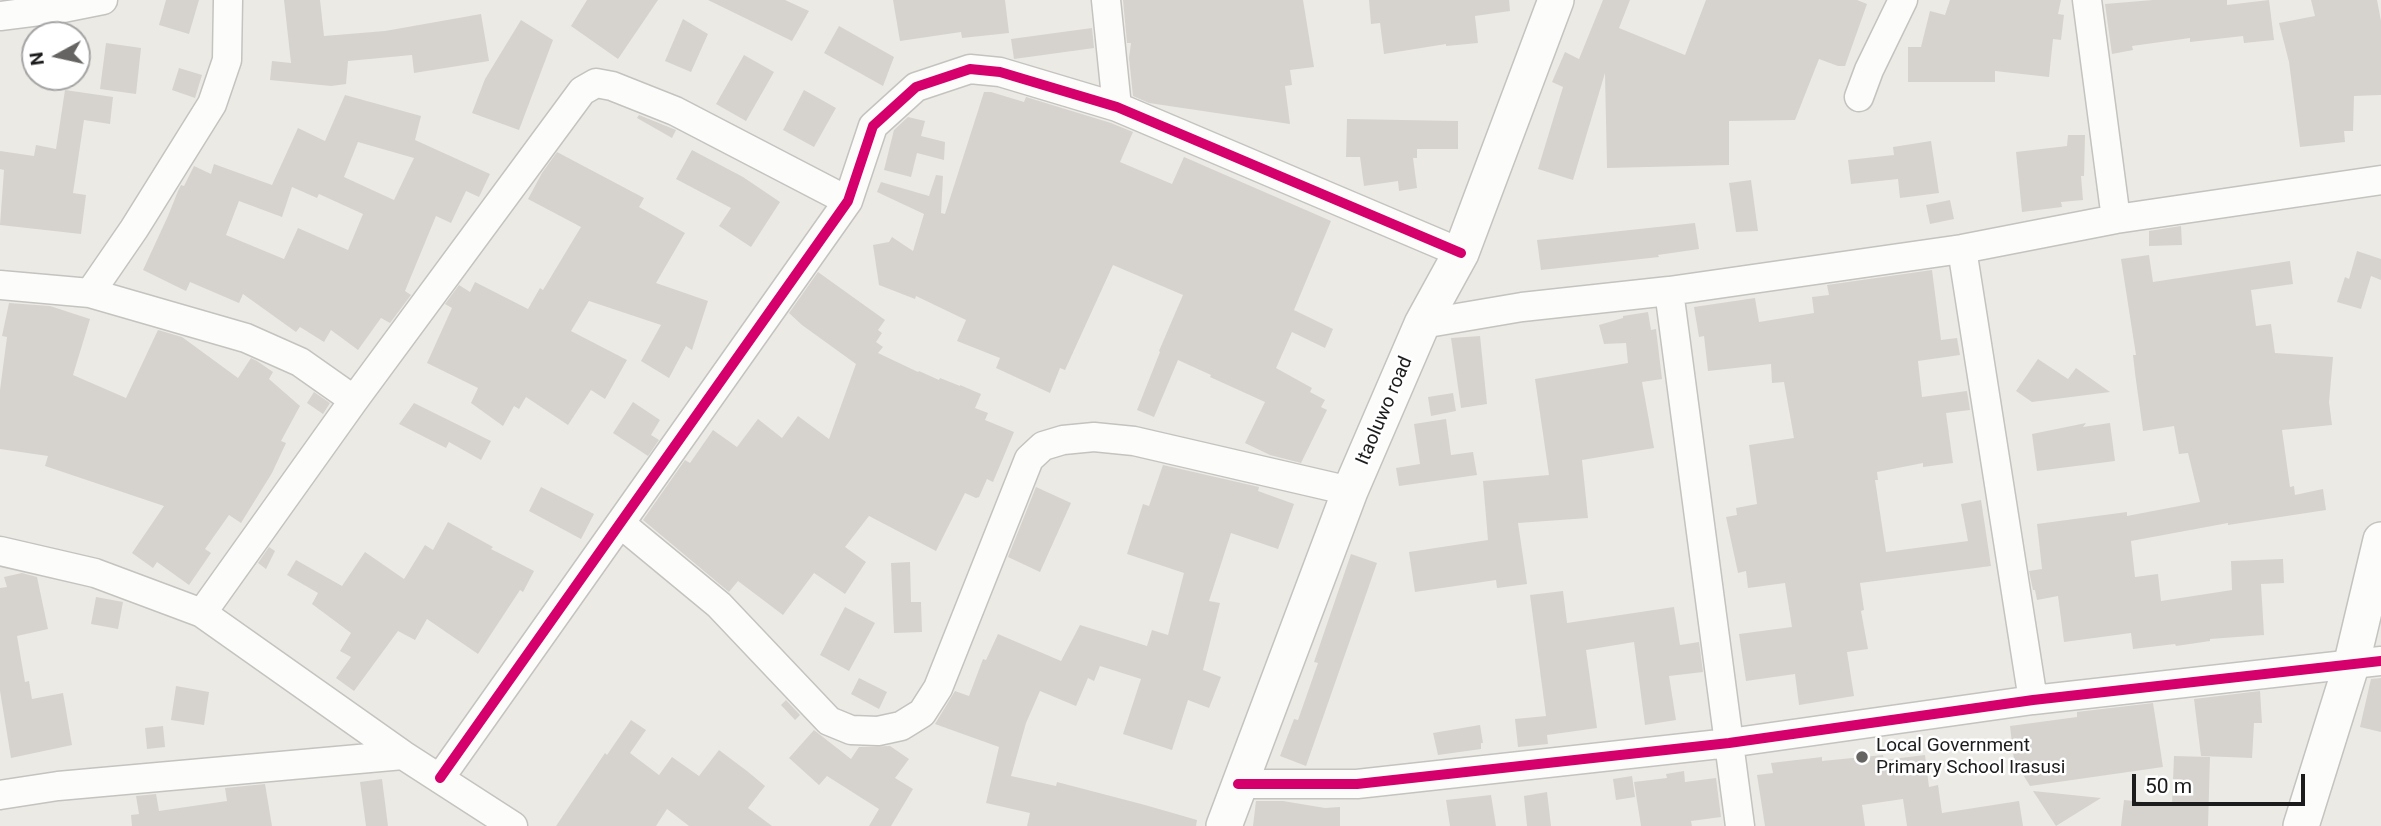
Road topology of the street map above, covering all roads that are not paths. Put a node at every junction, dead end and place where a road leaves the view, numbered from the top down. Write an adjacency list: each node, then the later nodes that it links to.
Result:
1 (103, 0): 7 (street)
2 (228, 0): 17 (street)
3 (1106, 0): 9 (street)
4 (1556, 0): 14 (street, Itaoluwo road)
5 (1903, 0): 8 (street)
6 (2087, 0): 12 (street)
7 (0, 16)
8 (1859, 97)
9 (1117, 107): 11 (street); 14 (street)
10 (2381, 180): 12 (street)
11 (848, 201): 19 (street); 21 (street)
12 (2116, 219): 13 (street)
13 (1962, 249): 16 (street); 26 (street)
14 (1461, 253): 18 (street, Itaoluwo road)
15 (0, 285): 17 (street)
16 (1669, 290): 18 (street); 27 (street)
17 (90, 293): 19 (street)
18 (1422, 324): 20 (street, Itaoluwo road)
19 (354, 400): 24 (street)
20 (1350, 491): 21 (street); 30 (street, Itaoluwo road)
21 (621, 524): 29 (street)
22 (2381, 540): 25 (street)
23 (0, 551): 24 (street)
24 (202, 613): 28 (street)
25 (2366, 663): 26 (street); 35 (street)
26 (2034, 700): 27 (street)
27 (1729, 743): 30 (street); 34 (street)
28 (403, 755): 29 (street); 31 (street)
29 (440, 778): 32 (street)
30 (1238, 784): 33 (street, Itaoluwo road)
31 (0, 795)
32 (513, 826)
33 (1224, 826)
34 (1740, 826)
35 (2301, 826)

